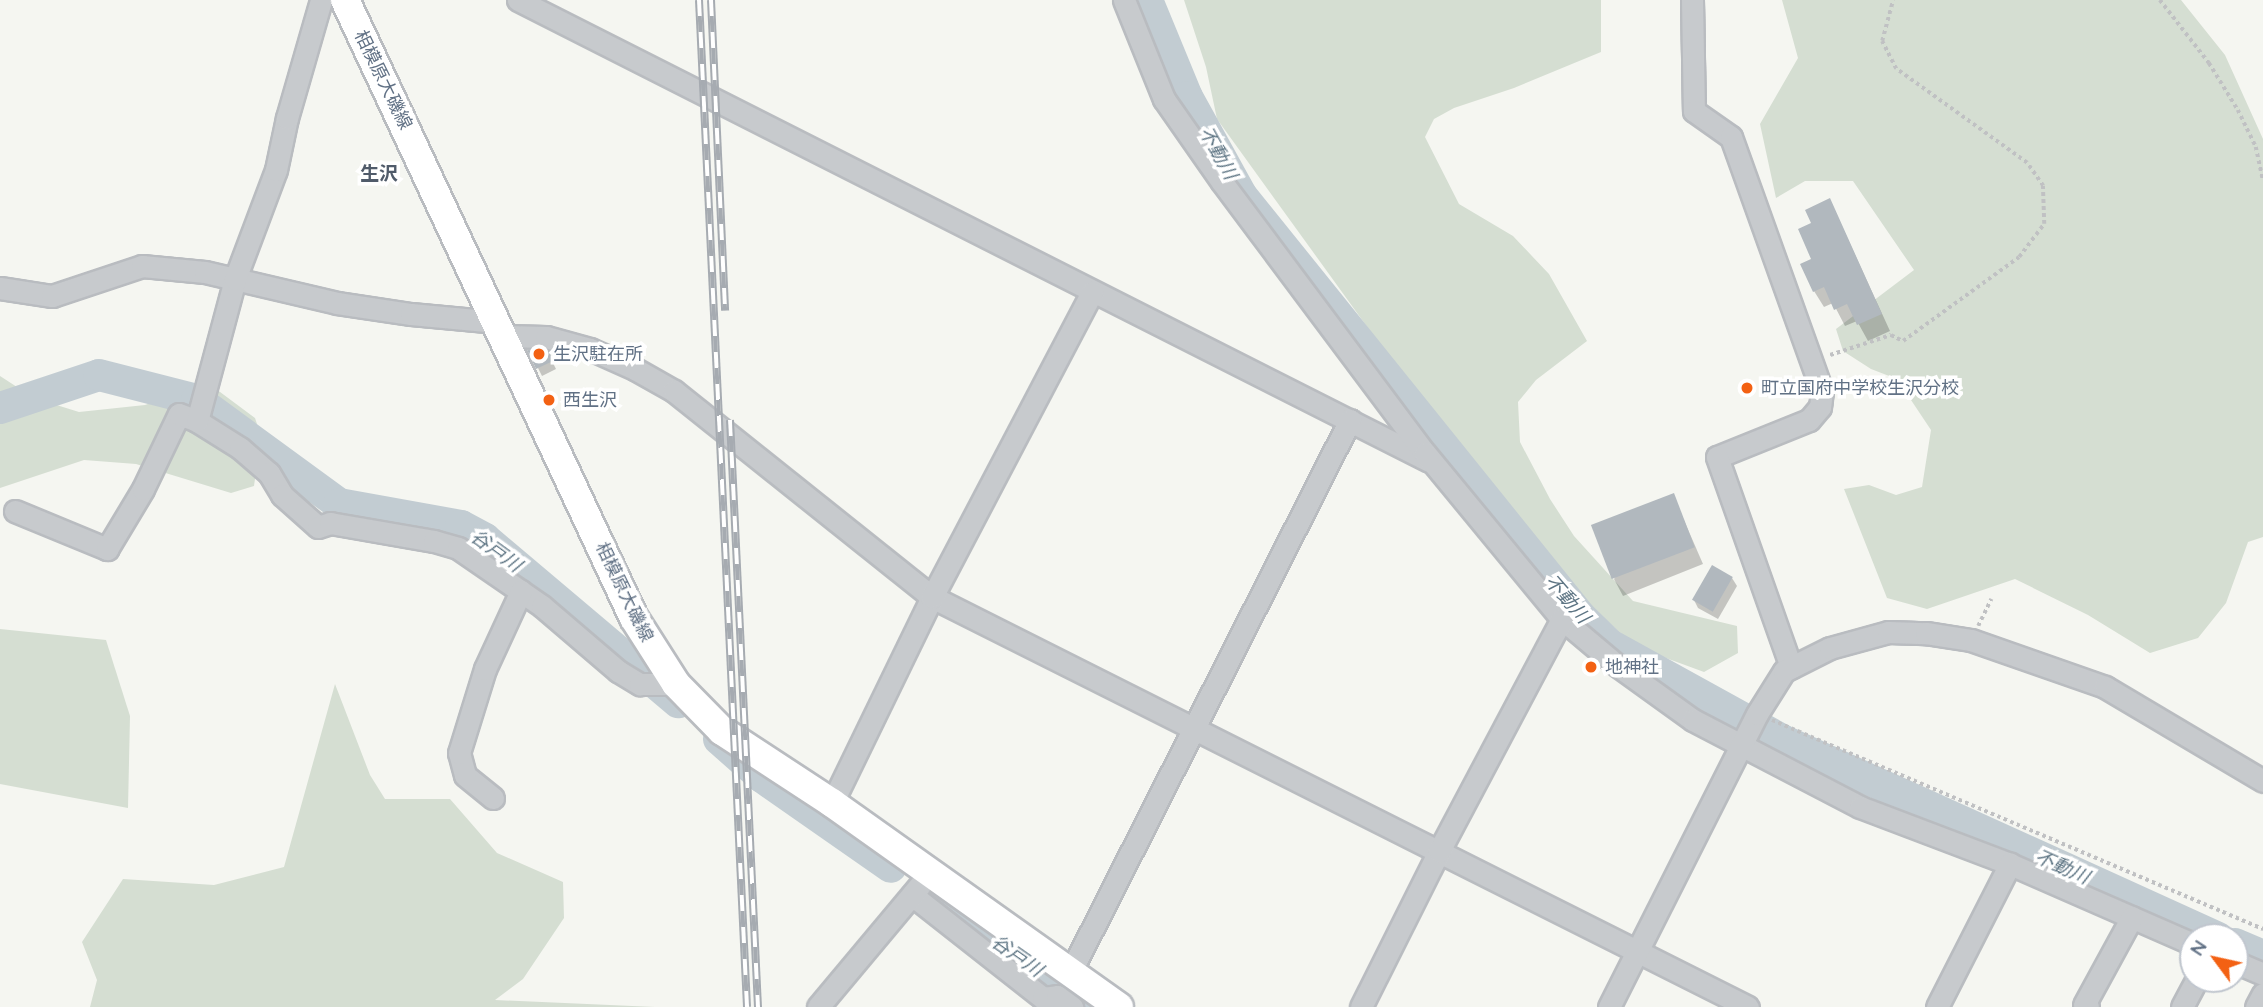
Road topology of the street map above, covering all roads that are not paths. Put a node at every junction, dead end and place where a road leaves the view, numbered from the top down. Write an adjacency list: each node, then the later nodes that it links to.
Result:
1 (320, 0): 6 (street)
2 (345, 0): 9 (main road, 相模原大磯線)
3 (518, 0): 8 (street)
4 (1124, 0): 12 (street)
5 (1692, 0): 17 (street)
6 (236, 278): 7 (street); 9 (street); 10 (street)
7 (0, 288)
8 (1092, 292): 11 (street); 15 (street)
9 (500, 329): 15 (street); 18 (main road, 相模原大磯線)
10 (200, 409): 13 (street); 14 (street)
11 (1350, 420): 12 (street); 19 (street)
12 (1437, 465): 16 (street)
13 (15, 511)
14 (521, 591): 18 (street); 22 (street)
15 (932, 597): 19 (street); 23 (street)
16 (1562, 619): 20 (street); 24 (street)
17 (1791, 667): 20 (street); 21 (street)
18 (669, 684): 23 (main road, 相模原大磯線)
19 (1196, 729): 24 (street); 31 (street)
20 (1742, 745): 25 (street); 30 (street)
21 (2263, 781)
22 (493, 798)
23 (832, 803): 26 (main road, 相模原大磯線)
24 (1439, 851): 30 (street); 37 (street)
25 (2010, 864): 28 (street); 40 (street)
26 (930, 873): 27 (street); 31 (main road, 相模原大磯線)
27 (912, 895): 33 (street); 34 (street)
28 (2132, 917): 29 (street); 41 (street)
29 (2179, 938)
30 (1638, 951): 38 (street); 39 (street)
31 (1070, 974): 36 (main road, 相模原大磯線)
32 (2263, 994): 42 (street)
33 (1040, 1002): 35 (street)
34 (818, 1007)
35 (1072, 1007)
36 (1119, 1007)
37 (1361, 1007)
38 (1609, 1007)
39 (1748, 1007)
40 (1937, 1007)
41 (2088, 1007)
42 (2256, 1007)

